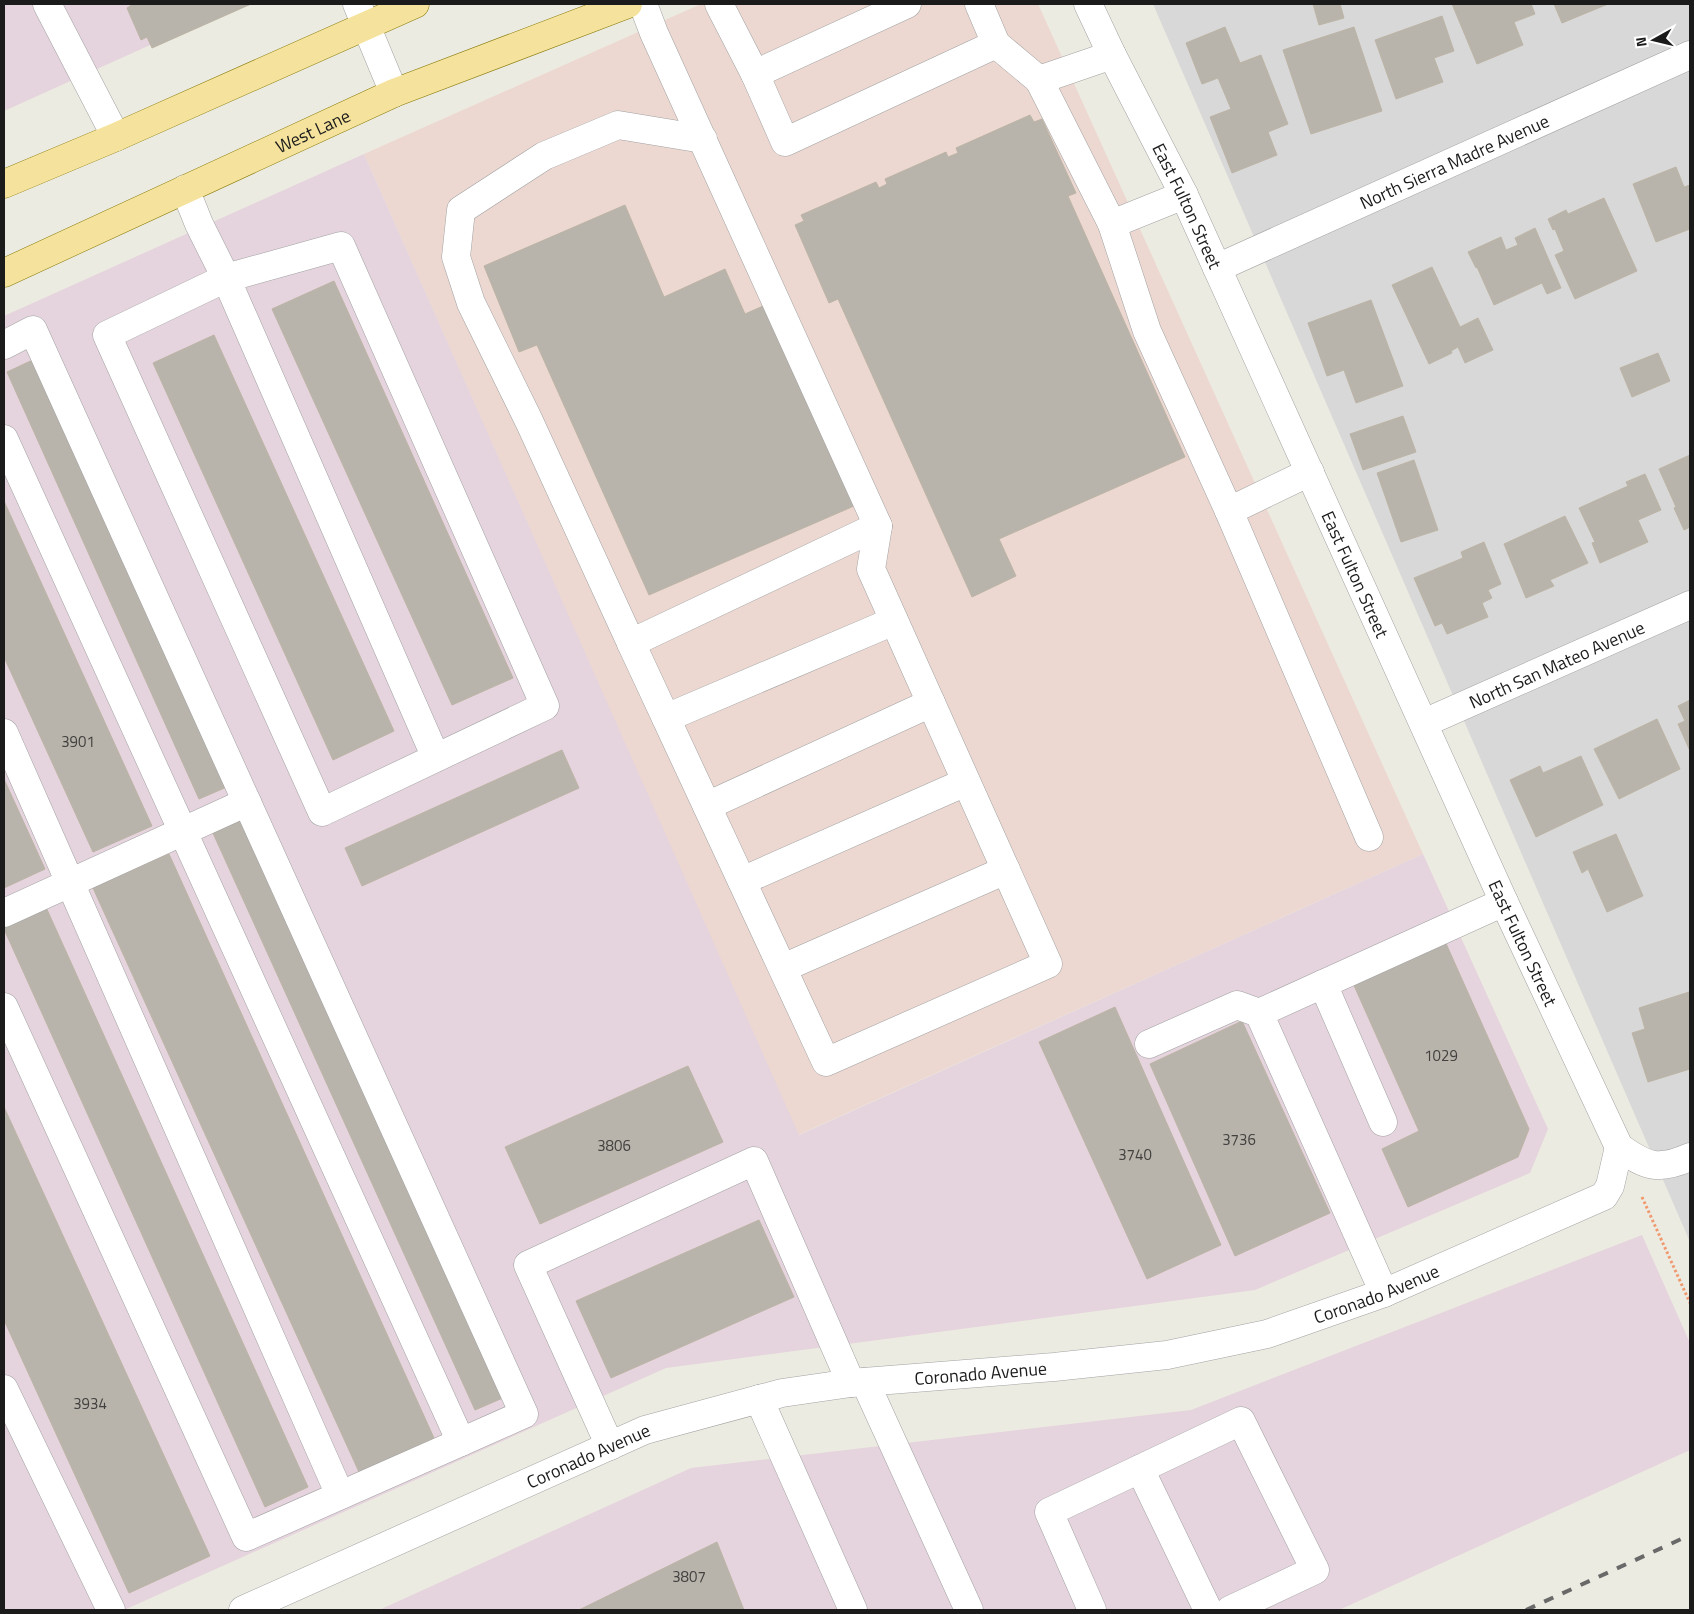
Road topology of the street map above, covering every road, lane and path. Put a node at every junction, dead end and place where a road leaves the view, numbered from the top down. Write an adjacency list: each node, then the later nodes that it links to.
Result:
1 (47, 4): 16 (street)
2 (415, 4): 9 (main road)
3 (628, 4): 15 (main road, West Lane)
4 (642, 4): 17 (street)
5 (719, 4): 13 (street)
6 (907, 4): 13 (street)
7 (979, 4): 10 (street)
8 (1088, 4): 11 (street, East Fulton Street)
9 (362, 15): 15 (street); 16 (main road)
10 (996, 44): 13 (street); 14 (street)
11 (1112, 55): 14 (street); 20 (street, East Fulton Street)
12 (1690, 55): 22 (street, North Sierra Madre Avenue)
13 (755, 74)
14 (1039, 80): 21 (street)
15 (394, 92): 19 (main road, West Lane)
16 (116, 137): 18 (main road)
17 (704, 139): 29 (street); 32 (street)
18 (4, 184)
19 (185, 189): 23 (main road, West Lane); 24 (street)
20 (1184, 195): 21 (street); 22 (street, East Fulton Street)
21 (1112, 224): 28 (street)
22 (1217, 268): 27 (street, East Fulton Street)
23 (4, 273)
24 (226, 278): 37 (street); 37 (street); 37 (street)
25 (4, 346): 39 (street)
26 (4, 439): 41 (street)
27 (1310, 472): 28 (street); 35 (street, East Fulton Street)
28 (1229, 511): 42 (street)
29 (878, 526): 31 (street); 32 (street)
30 (1690, 605): 35 (street, North San Mateo Avenue)
31 (894, 621): 33 (street); 34 (street)
32 (631, 643): 34 (street)
33 (931, 703): 38 (street); 40 (street)
34 (666, 718): 40 (street)
35 (1424, 723): 46 (street, East Fulton Street)
36 (4, 733): 45 (street)
37 (436, 758)
38 (966, 782): 43 (street); 44 (street)
39 (247, 802): 41 (street); 61 (street)
40 (707, 806): 44 (street)
41 (182, 832): 45 (street); 61 (street)
42 (1369, 837)
43 (1006, 870): 48 (street); 48 (street)
44 (742, 881): 48 (street)
45 (69, 882): 47 (street); 64 (street)
46 (1504, 902): 49 (street); 54 (street, East Fulton Street)
47 (4, 913)
48 (783, 968)
49 (1323, 984): 51 (street); 53 (street)
50 (4, 1007): 64 (street)
51 (1259, 1013): 52 (street); 56 (street)
52 (1149, 1044)
53 (1383, 1122)
54 (1619, 1148): 55 (street); 56 (street, Coronado Avenue); 57 (path)
55 (1682, 1160)
56 (1384, 1293): 58 (street, Coronado Avenue)
57 (1690, 1304)
58 (858, 1382): 60 (street, Coronado Avenue); 62 (street); 68 (street)
59 (4, 1389): 65 (street)
60 (759, 1399): 62 (street, Coronado Avenue); 67 (street)
61 (460, 1442): 64 (street)
62 (610, 1446): 66 (street, Coronado Avenue)
63 (1140, 1469): 69 (street); 70 (street); 71 (street)
64 (340, 1495)
65 (111, 1610)
66 (244, 1610)
67 (853, 1610)
68 (969, 1610)
69 (1092, 1610)
70 (1208, 1610)
71 (1230, 1610)

